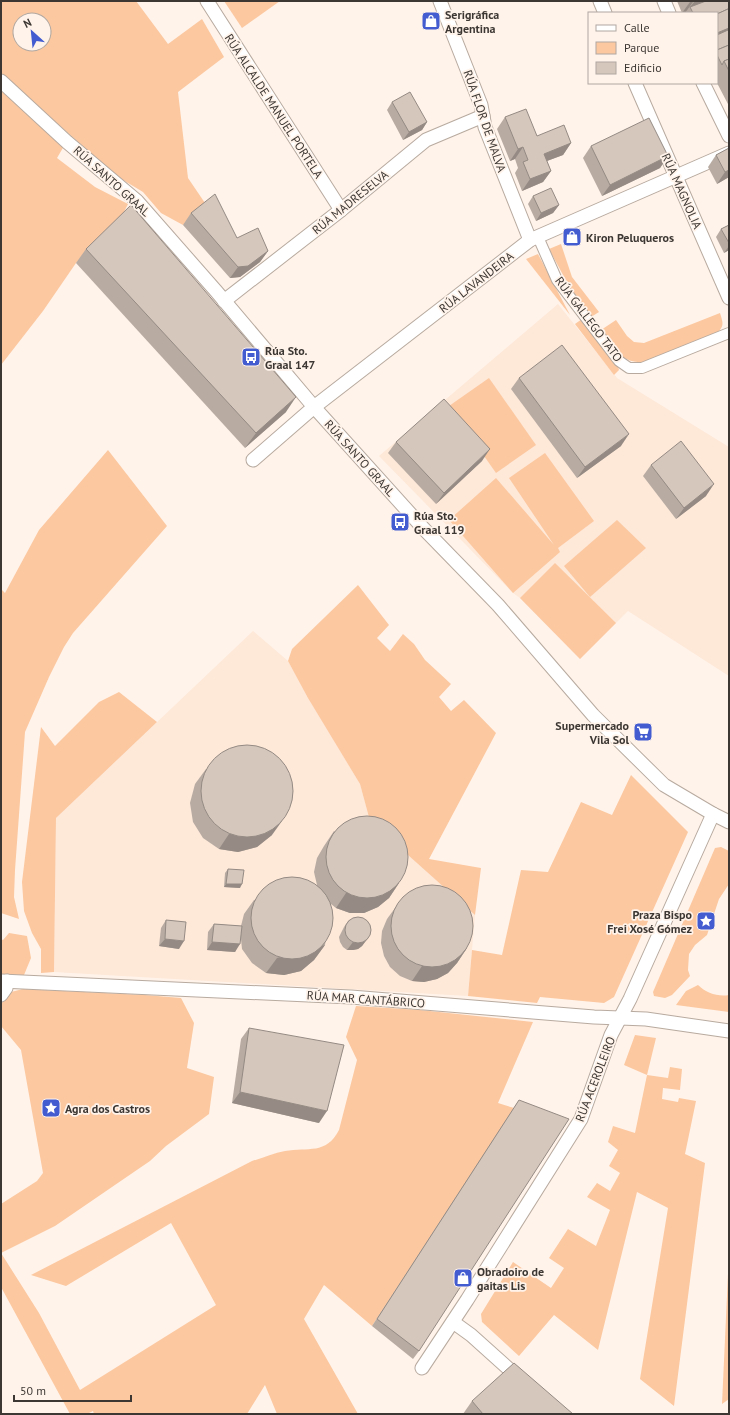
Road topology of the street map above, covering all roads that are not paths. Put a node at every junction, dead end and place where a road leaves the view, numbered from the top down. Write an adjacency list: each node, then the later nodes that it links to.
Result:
1 (207, 1): 14 (street, RÚA ALCALDE MANUEL PORTELA)
2 (440, 1): 10 (street, RÚA FLOR DE MALVA)
3 (600, 1): 5 (street)
4 (664, 1): 6 (street)
5 (605, 12)
6 (669, 12)
7 (1, 81): 17 (street, RÚA SANTO GRAAL)
8 (635, 84): 13 (street, RÚA MAGNOLIA)
9 (703, 84): 11 (street)
10 (483, 116): 14 (street, RÚA MADRESELVA); 15 (street, RÚA FLOR DE MALVA)
11 (729, 136)
12 (729, 153): 13 (street, RÚA LAVANDEIRA)
13 (676, 177): 15 (street, RÚA LAVANDEIRA); 16 (street, RÚA MAGNOLIA)
14 (341, 210): 17 (street, RÚA MADRESELVA)
15 (534, 239): 18 (street, RÚA GALLEGO TATO); 19 (street, RÚA LAVANDEIRA)
16 (729, 298)
17 (224, 301): 19 (street, RÚA SANTO GRAAL)
18 (729, 333)
19 (314, 407): 20 (street, RÚA LAVANDEIRA); 21 (street, RÚA SANTO GRAAL)
20 (253, 460)
21 (713, 814): 22 (street, RÚA SANTO GRAAL); 25 (street, RÚA ACEROLEIRO)
22 (729, 822)
23 (4, 981): 24 (street); 25 (street, RÚA MAR CANTÁBRICO)
24 (1, 995)
25 (619, 1018): 26 (street, RÚA MAR CANTÁBRICO); 27 (street, RÚA ACEROLEIRO)
26 (729, 1031)
27 (453, 1322): 28 (street, RÚA ACEROLEIRO); 29 (street)
28 (422, 1368)
29 (531, 1388)

